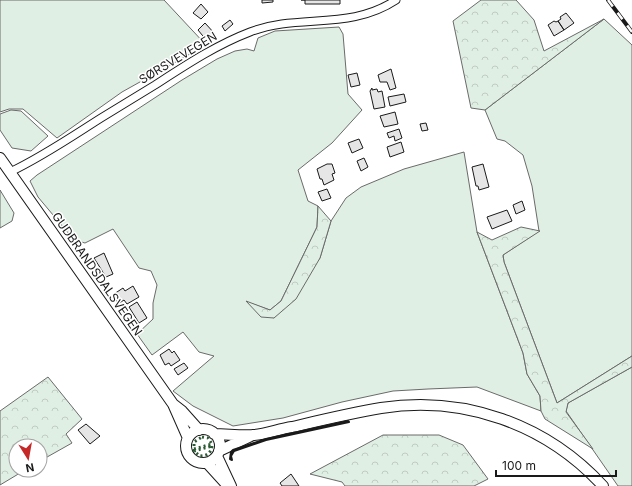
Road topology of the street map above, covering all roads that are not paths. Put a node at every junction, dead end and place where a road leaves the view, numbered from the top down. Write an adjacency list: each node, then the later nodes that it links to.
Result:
1 (396, 0): 3 (street, SØRSVEVEGEN)
2 (0, 158): 3 (main road, GUDBRANDSDALSVEGEN)
3 (10, 172): 4 (main road, GUDBRANDSDALSVEGEN)
4 (172, 404): 5 (main road, GUDBRANDSDALSVEGEN); 8 (main road, GUDBRANDSDALSVEGEN)
5 (199, 430): 6 (main road); 8 (main road)
6 (214, 434): 7 (main road); 9 (main road)
7 (253, 435): 9 (main road); 12 (main road)
8 (188, 438): 10 (main road)
9 (218, 453): 10 (main road); 11 (main road)
10 (207, 463): 11 (main road)
11 (230, 486)
12 (603, 486)

